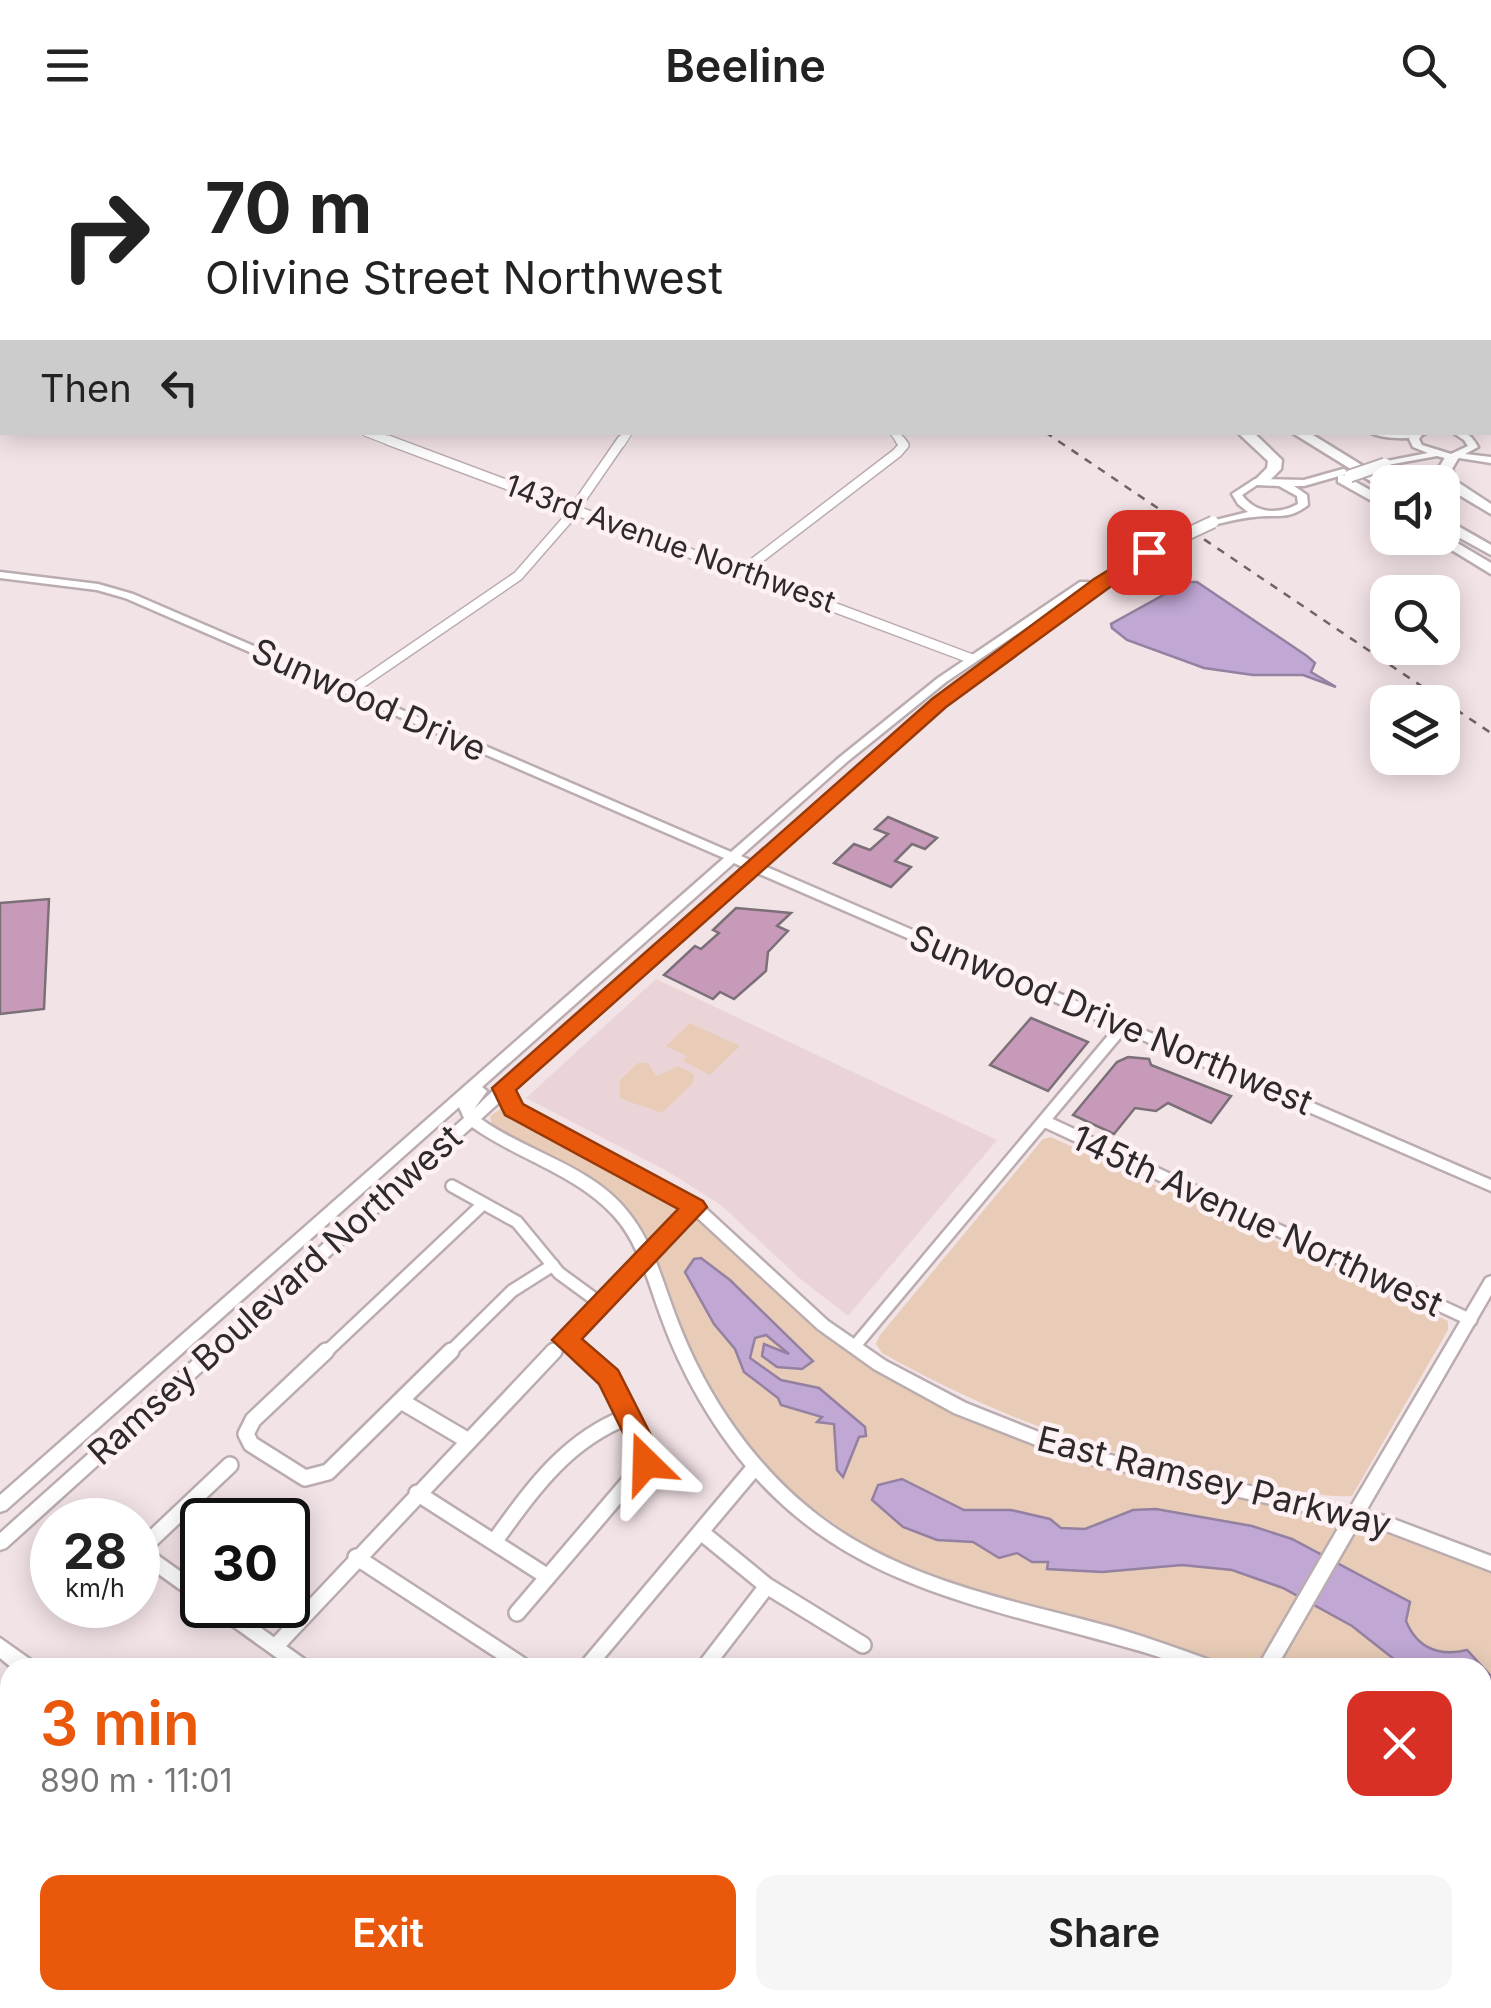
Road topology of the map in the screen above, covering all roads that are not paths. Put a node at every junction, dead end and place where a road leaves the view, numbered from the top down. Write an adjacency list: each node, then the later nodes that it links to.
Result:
1 (374, 435): 21 (street, 143rd Avenue Northwest)
2 (626, 435): 21 (street)
3 (898, 435): 32 (street)
4 (1247, 435): 16 (highway)
5 (1303, 435): 15 (highway)
6 (1320, 435): 13 (highway)
7 (1418, 435): 9 (street); 12 (street)
8 (1469, 438): 10 (street); 11 (street)
9 (1433, 454): 11 (street); 12 (street)
10 (1491, 456): 11 (street)
11 (1455, 457): 22 (highway)
12 (1381, 461): 14 (street, bridge)
13 (1370, 466)
14 (1345, 476): 17 (street); 18 (highway); 20 (street)
15 (1370, 477)
16 (1260, 482): 17 (street); 19 (street, Ramsey Boulevard Northwest)
17 (1281, 484): 20 (street)
18 (1370, 493)
19 (1237, 497): 23 (street); 24 (street, Ramsey Boulevard Northwest)
20 (1304, 500): 23 (street)
21 (574, 509): 32 (street, 143rd Avenue Northwest); 35 (street)
22 (1491, 510)
23 (1262, 513): 24 (street, Ramsey Boulevard Northwest)
24 (1210, 520): 28 (street, Ramsey Boulevard Northwest, bridge)
25 (1460, 521): 27 (highway)
26 (1460, 533): 30 (highway)
27 (1491, 540)
28 (1165, 541): 34 (street, Ramsey Boulevard Northwest); 37 (street, Ramsey Boulevard Northwest)
29 (1460, 550): 31 (highway)
30 (1491, 552)
31 (1491, 569)
32 (744, 572): 34 (street, 143rd Avenue Northwest)
33 (0, 574): 35 (street, Sunwood Drive)
34 (972, 659): 36 (street, Ramsey Boulevard Northwest)
35 (350, 692): 36 (street, Sunwood Drive)
36 (730, 856): 37 (street, Sunwood Drive Northwest); 38 (street, Ramsey Boulevard Northwest)
37 (751, 865): 39 (street, Sunwood Drive Northwest); 40 (street, Ramsey Boulevard Northwest)
38 (596, 976): 41 (street); 61 (street, Ramsey Boulevard Northwest)
39 (1124, 1024): 42 (street); 44 (street, Sunwood Drive Northwest)
40 (504, 1088): 41 (street, Ramsey Boulevard Northwest); 46 (street, East Ramsey Parkway)
41 (471, 1118): 47 (street); 66 (street, Ramsey Boulevard Northwest)
42 (1044, 1122): 51 (street, 145th Avenue Northwest); 53 (street)
43 (452, 1186): 45 (street)
44 (1491, 1186)
45 (483, 1204): 48 (street); 54 (street)
46 (694, 1207): 47 (street); 53 (street, East Ramsey Parkway)
47 (645, 1258): 50 (street); 58 (street)
48 (554, 1266): 50 (street); 54 (street)
49 (1491, 1282): 51 (street)
50 (600, 1304): 52 (street)
51 (1471, 1320): 63 (street)
52 (565, 1340): 55 (street); 56 (street)
53 (854, 1347): 63 (street, East Ramsey Parkway)
54 (402, 1401): 56 (street)
55 (627, 1417): 65 (street); 69 (street)
56 (467, 1440): 59 (street)
57 (230, 1465): 60 (street)
58 (756, 1467): 64 (street); 80 (street)
59 (417, 1493): 65 (street); 67 (street)
60 (195, 1498)
61 (0, 1506)
62 (180, 1512): 70 (street)
63 (1354, 1517): 68 (street, East Ramsey Parkway); 81 (street)
64 (700, 1532): 71 (street); 78 (street)
65 (494, 1542): 69 (street)
66 (0, 1543)
67 (356, 1558): 75 (street); 77 (street)
68 (1491, 1564)
69 (548, 1577): 72 (street)
70 (180, 1580)
71 (767, 1586): 74 (street); 79 (street)
72 (517, 1612)
73 (249, 1628): 75 (street)
74 (863, 1645)
75 (274, 1646): 76 (street)
76 (290, 1658)
77 (511, 1658)
78 (594, 1658)
79 (712, 1658)
80 (1184, 1658)
81 (1272, 1658)

